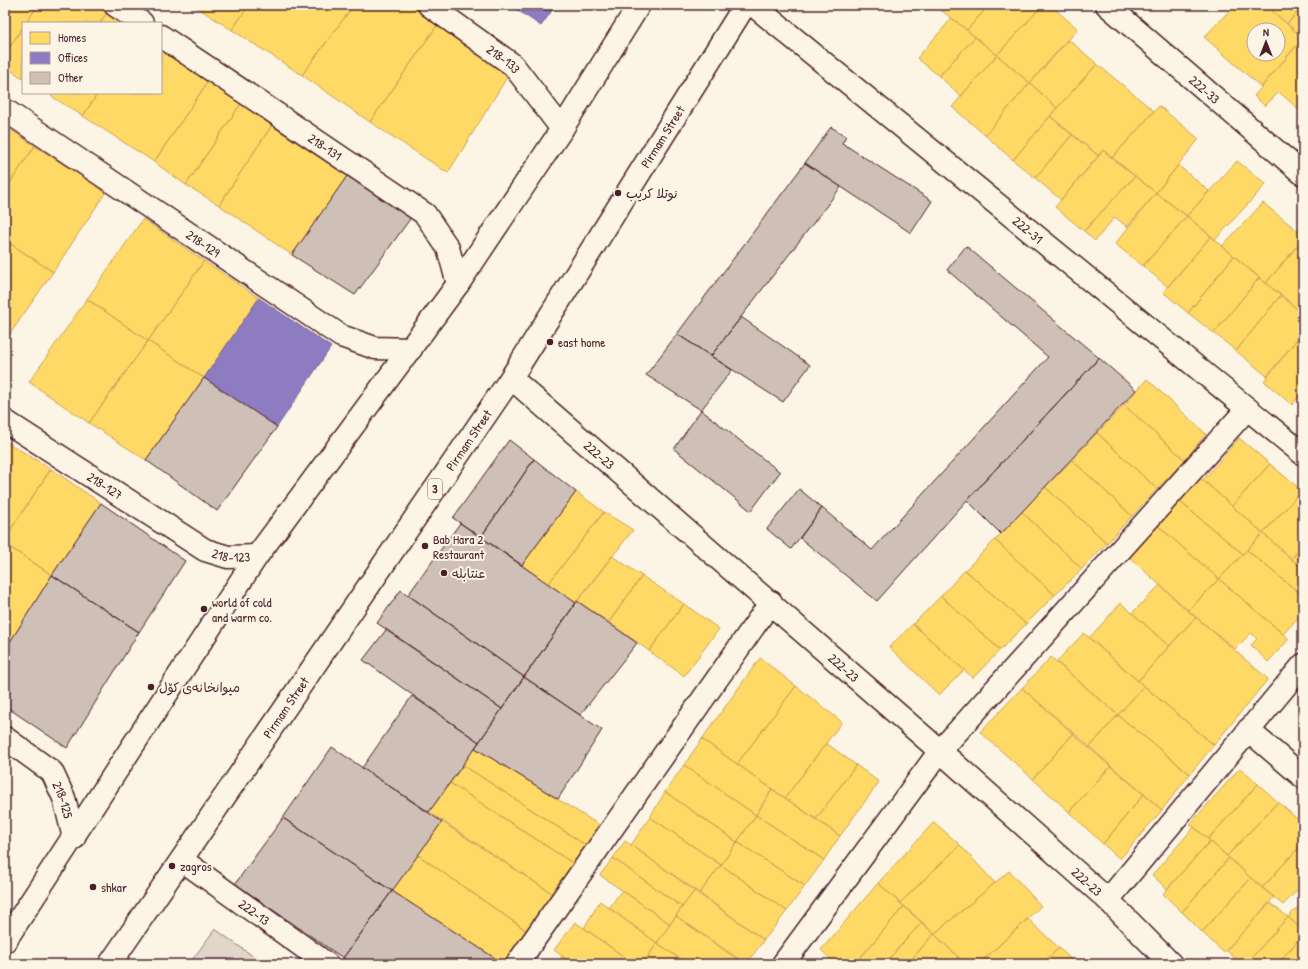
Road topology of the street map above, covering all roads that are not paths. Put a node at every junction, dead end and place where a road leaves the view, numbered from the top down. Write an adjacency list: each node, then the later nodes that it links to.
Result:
1 (115, 5): 7 (main road)
2 (429, 5): 10 (main road, 218-133)
3 (639, 5): 10 (main road)
4 (745, 5): 14 (main road, Pirmam Street / 3)
5 (754, 5): 15 (main road, 222-31)
6 (1107, 5): 11 (main road, 222-33)
7 (140, 22)
8 (162, 37): 12 (main road, 218-131)
9 (5, 110): 13 (main road, 218-129)
10 (562, 129): 12 (main road)
11 (1303, 174)
12 (458, 284): 13 (main road)
13 (411, 349): 19 (main road)
14 (511, 378): 20 (main road, 222-23); 27 (main road, Pirmam Street / 3)
15 (1247, 408): 17 (main road, 222-31); 24 (main road)
16 (5, 421): 18 (main road, 218-127)
17 (1303, 454)
18 (205, 550): 19 (main road, 218-123)
19 (257, 556): 26 (main road)
20 (771, 602): 24 (main road, 222-23); 33 (main road)
21 (1303, 665): 22 (main road)
22 (1248, 730): 25 (main road); 28 (main road)
23 (5, 738): 26 (main road, 218-125)
24 (940, 750): 28 (main road, 222-23); 30 (main road)
25 (1303, 777)
26 (74, 838): 29 (main road)
27 (182, 860): 31 (main road, Pirmam Street / 3); 32 (main road, 222-13)
28 (1108, 900): 34 (main road, 222-23)
29 (5, 941)
30 (788, 962)
31 (110, 964)
32 (327, 964)
33 (517, 964)
34 (1171, 964)

